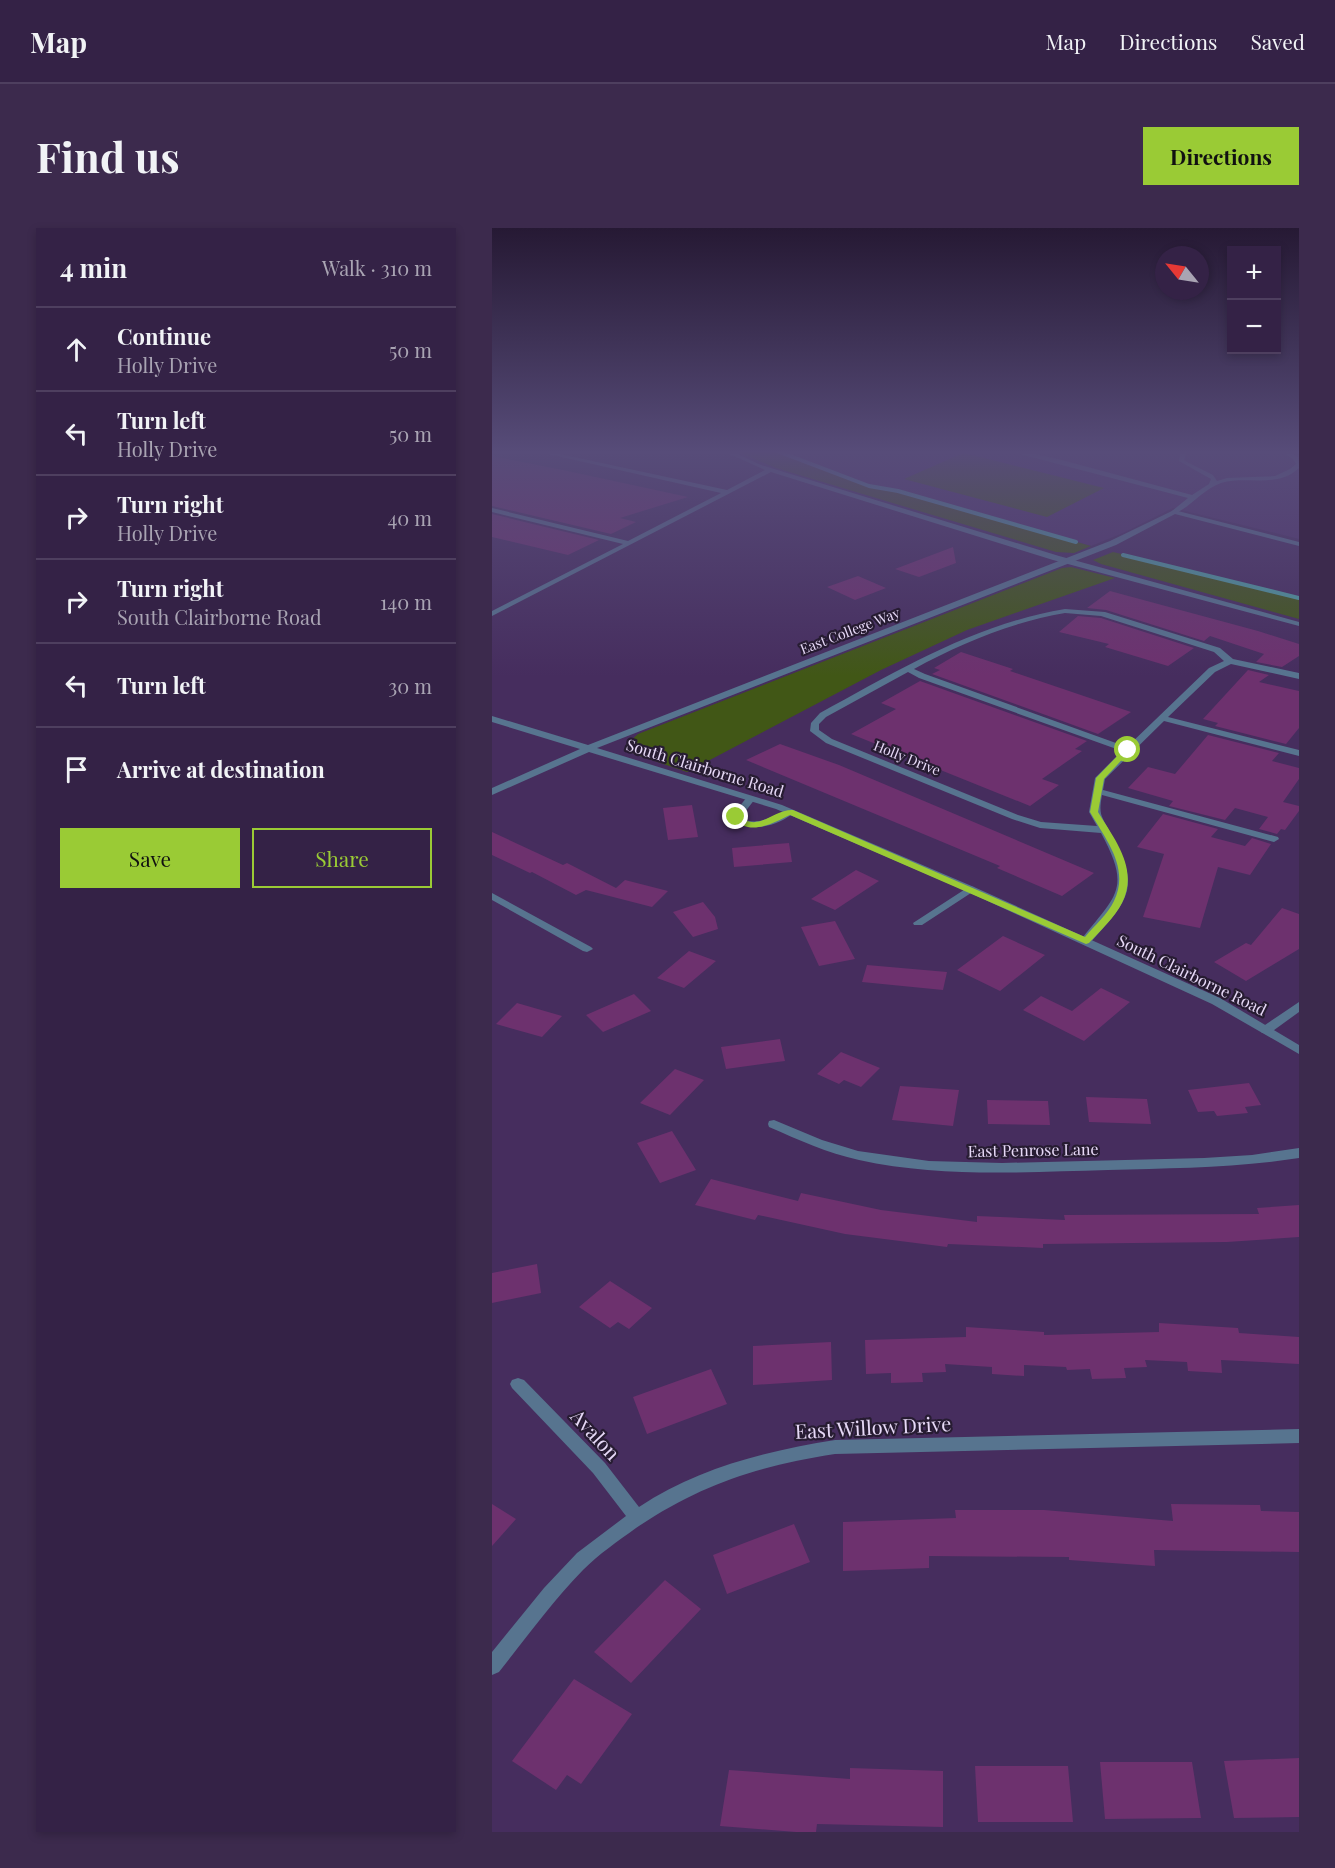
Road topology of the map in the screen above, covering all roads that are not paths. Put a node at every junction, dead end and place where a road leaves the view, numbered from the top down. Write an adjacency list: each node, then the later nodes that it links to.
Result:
1 (558, 526): 6 (street)
2 (662, 526): 6 (street)
3 (953, 526): 8 (street)
4 (1149, 526): 8 (street, East College Way)
5 (1228, 526): 7 (street)
6 (629, 543): 9 (street)
7 (1299, 544)
8 (1068, 561): 10 (street); 16 (street, East College Way)
9 (492, 614)
10 (1299, 624)
11 (1230, 661): 12 (street, Holly Drive); 13 (street, Holly Drive); 14 (street)
12 (907, 668): 17 (street); 23 (street, Holly Drive)
13 (1299, 676)
14 (1161, 718): 17 (street); 18 (street)
15 (492, 719): 16 (street, South Clairborne Road)
16 (588, 748): 20 (street, East College Way); 21 (street, South Clairborne Road)
17 (1128, 750): 19 (street)
18 (1299, 753)
19 (1097, 791): 23 (street); 24 (street)
20 (492, 792)
21 (750, 799): 22 (street, South Clairborne Road); 22 (street)
22 (790, 812): 25 (street, South Clairborne Road)
23 (1104, 830): 28 (street)
24 (1274, 839)
25 (970, 889): 27 (street); 28 (street, South Clairborne Road)
26 (492, 896): 29 (street)
27 (918, 923)
28 (1086, 941): 31 (street, South Clairborne Road)
29 (587, 949)
30 (1299, 1006): 31 (street)
31 (1266, 1030): 32 (street, South Clairborne Road)
32 (1299, 1050)
33 (774, 1124): 34 (street, East Penrose Lane)
34 (1299, 1153)
35 (518, 1384): 37 (street, Avalon)
36 (1299, 1436): 37 (street, East Willow Drive)
37 (637, 1517): 38 (street, East Willow Drive)
38 (492, 1666)

